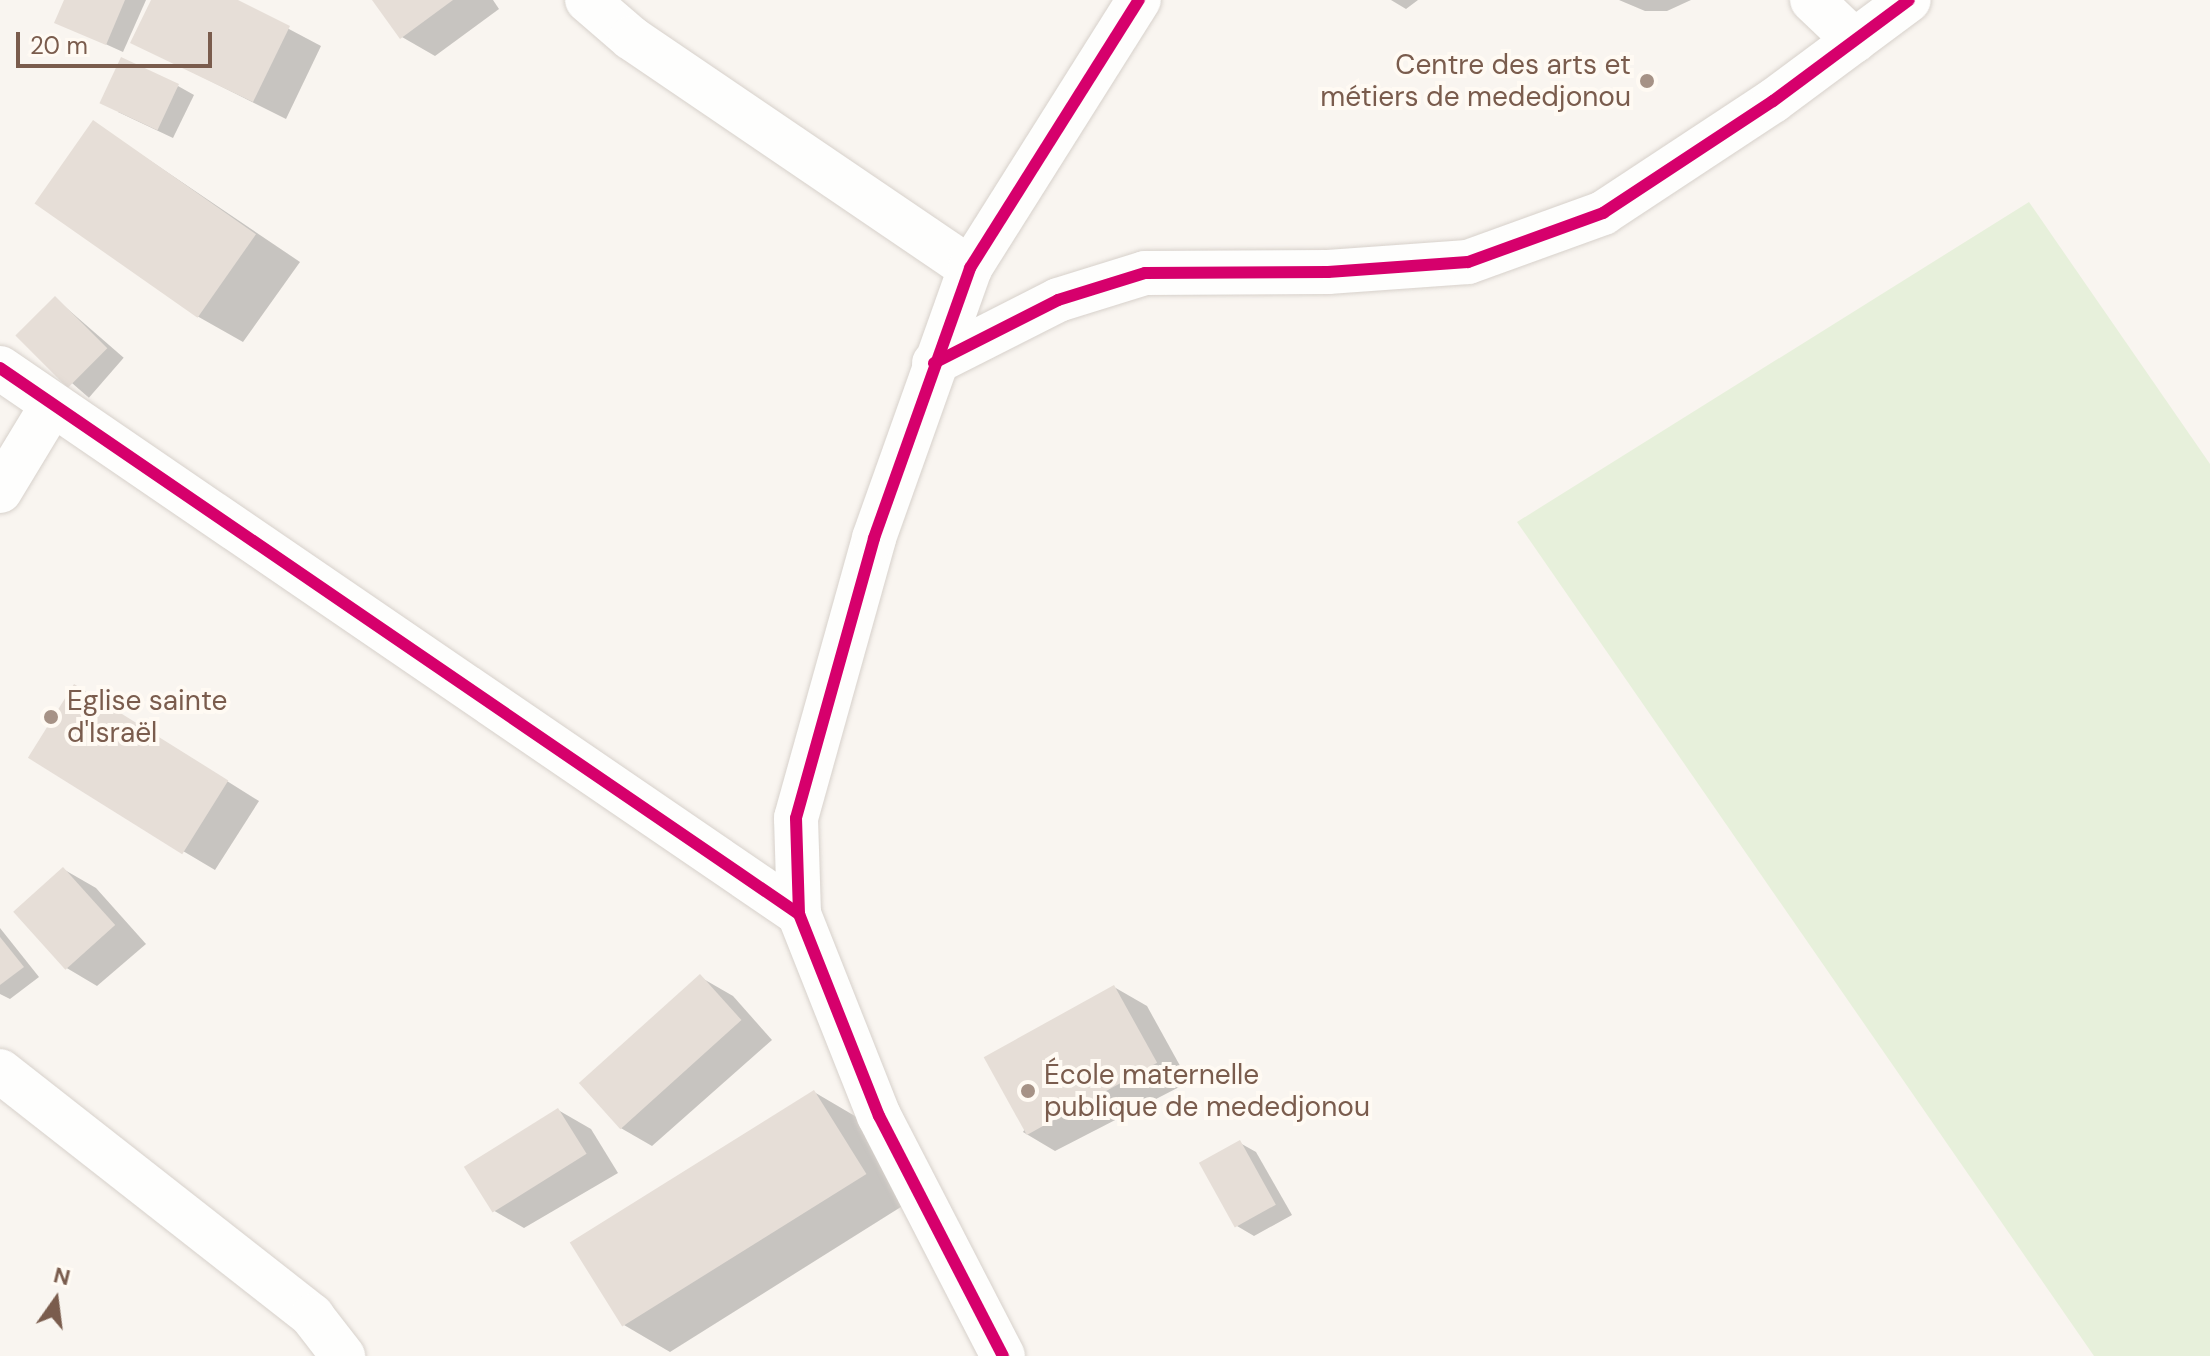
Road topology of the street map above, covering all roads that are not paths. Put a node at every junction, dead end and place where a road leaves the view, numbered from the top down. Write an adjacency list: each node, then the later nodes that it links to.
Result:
1 (587, 0): 6 (street)
2 (1139, 0): 6 (street)
3 (1812, 0): 5 (street)
4 (1909, 0): 5 (street)
5 (1855, 41): 7 (street)
6 (970, 268): 7 (street)
7 (934, 363): 11 (street)
8 (0, 368): 9 (street)
9 (52, 405): 10 (street); 11 (street)
10 (0, 491)
11 (799, 914): 14 (street)
12 (0, 1071): 13 (street)
13 (343, 1356)
14 (1003, 1356)

